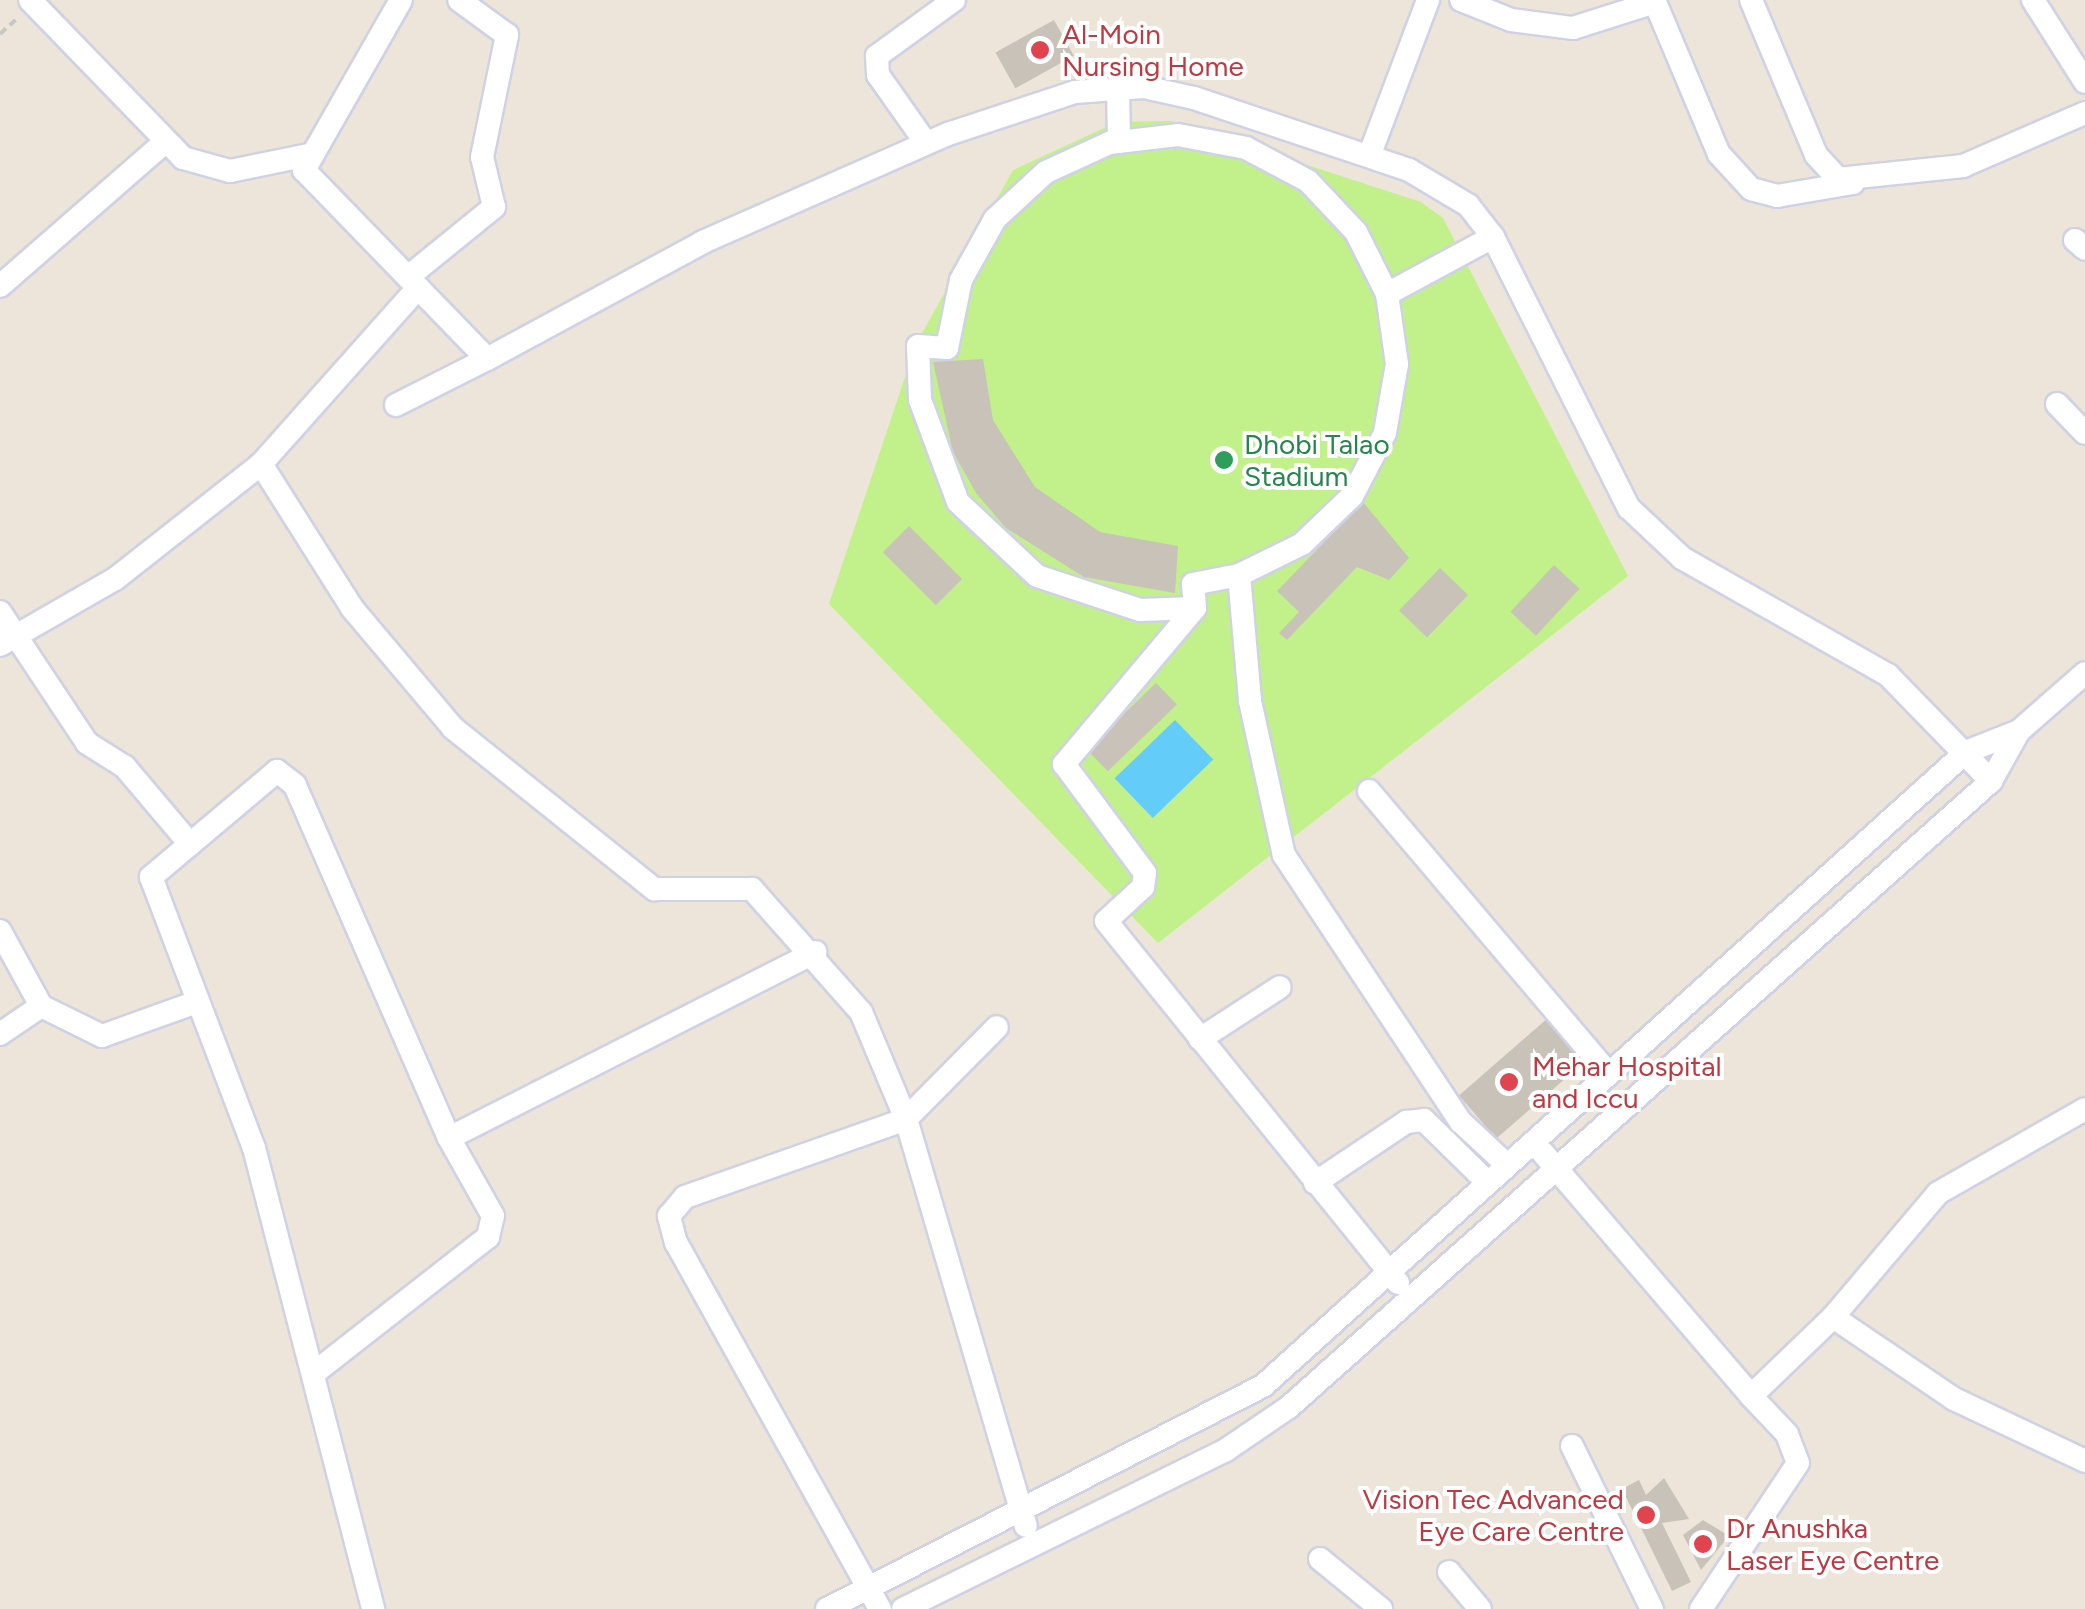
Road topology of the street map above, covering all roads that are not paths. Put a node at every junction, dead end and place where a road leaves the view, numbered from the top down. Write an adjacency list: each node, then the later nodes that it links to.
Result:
1 (30, 0): 12 (street)
2 (401, 0): 16 (street)
3 (459, 0): 19 (street)
4 (954, 0): 14 (street)
5 (1428, 0): 15 (street)
6 (1461, 0): 17 (street)
7 (1751, 0): 17 (street)
8 (2033, 0): 9 (street)
9 (2085, 82)
10 (1118, 89): 13 (street); 14 (street); 15 (street)
11 (2085, 113): 17 (street)
12 (165, 142): 16 (street); 20 (street)
13 (1120, 142): 21 (street); 28 (street)
14 (926, 143): 22 (street)
15 (1371, 151): 18 (street)
16 (313, 154): 19 (street)
17 (1853, 183)
18 (1493, 236): 21 (street); 33 (street)
19 (413, 283): 22 (street); 26 (street)
20 (0, 286)
21 (1387, 294): 27 (street)
22 (487, 360): 24 (street)
23 (2057, 404): 25 (street)
24 (396, 405)
25 (2085, 433)
26 (262, 464): 30 (street); 38 (street)
27 (1239, 575): 28 (street); 50 (street)
28 (1195, 608): 44 (street)
29 (0, 612): 30 (street)
30 (10, 639): 36 (street)
31 (2085, 672): 32 (street)
32 (2020, 730): 33 (street); 34 (street)
33 (1966, 752): 34 (street); 45 (street)
34 (1991, 781): 51 (street)
35 (1369, 791): 45 (street)
36 (190, 844): 40 (street); 48 (street)
37 (0, 930): 41 (street)
38 (816, 952): 47 (street); 48 (street)
39 (1280, 987): 44 (street)
40 (197, 1002): 41 (street); 57 (street)
41 (41, 1006): 43 (street)
42 (997, 1026): 47 (street)
43 (0, 1034)
44 (1200, 1040): 53 (street)
45 (1606, 1070): 49 (street)
46 (2085, 1109): 56 (street)
47 (906, 1120): 61 (street); 65 (street)
48 (449, 1138): 57 (street)
49 (1531, 1139): 50 (street); 51 (street)
50 (1505, 1163): 52 (street)
51 (1554, 1164): 55 (street); 58 (street)
52 (1486, 1181): 53 (street); 54 (street)
53 (1315, 1183): 54 (street)
54 (1389, 1273): 55 (street); 61 (street)
55 (1410, 1296): 62 (street)
56 (1834, 1317): 58 (street); 60 (street)
57 (314, 1373): 66 (street)
58 (1751, 1396): 73 (street)
59 (1572, 1446): 72 (street)
60 (2085, 1461)
61 (1022, 1516): 62 (street); 65 (street)
62 (1033, 1545): 69 (street)
63 (1320, 1559): 70 (street)
64 (1448, 1572): 71 (street)
65 (870, 1587): 67 (street); 68 (street)
66 (373, 1609)
67 (826, 1609)
68 (880, 1609)
69 (903, 1609)
70 (1381, 1609)
71 (1480, 1609)
72 (1652, 1609)
73 (1701, 1609)

